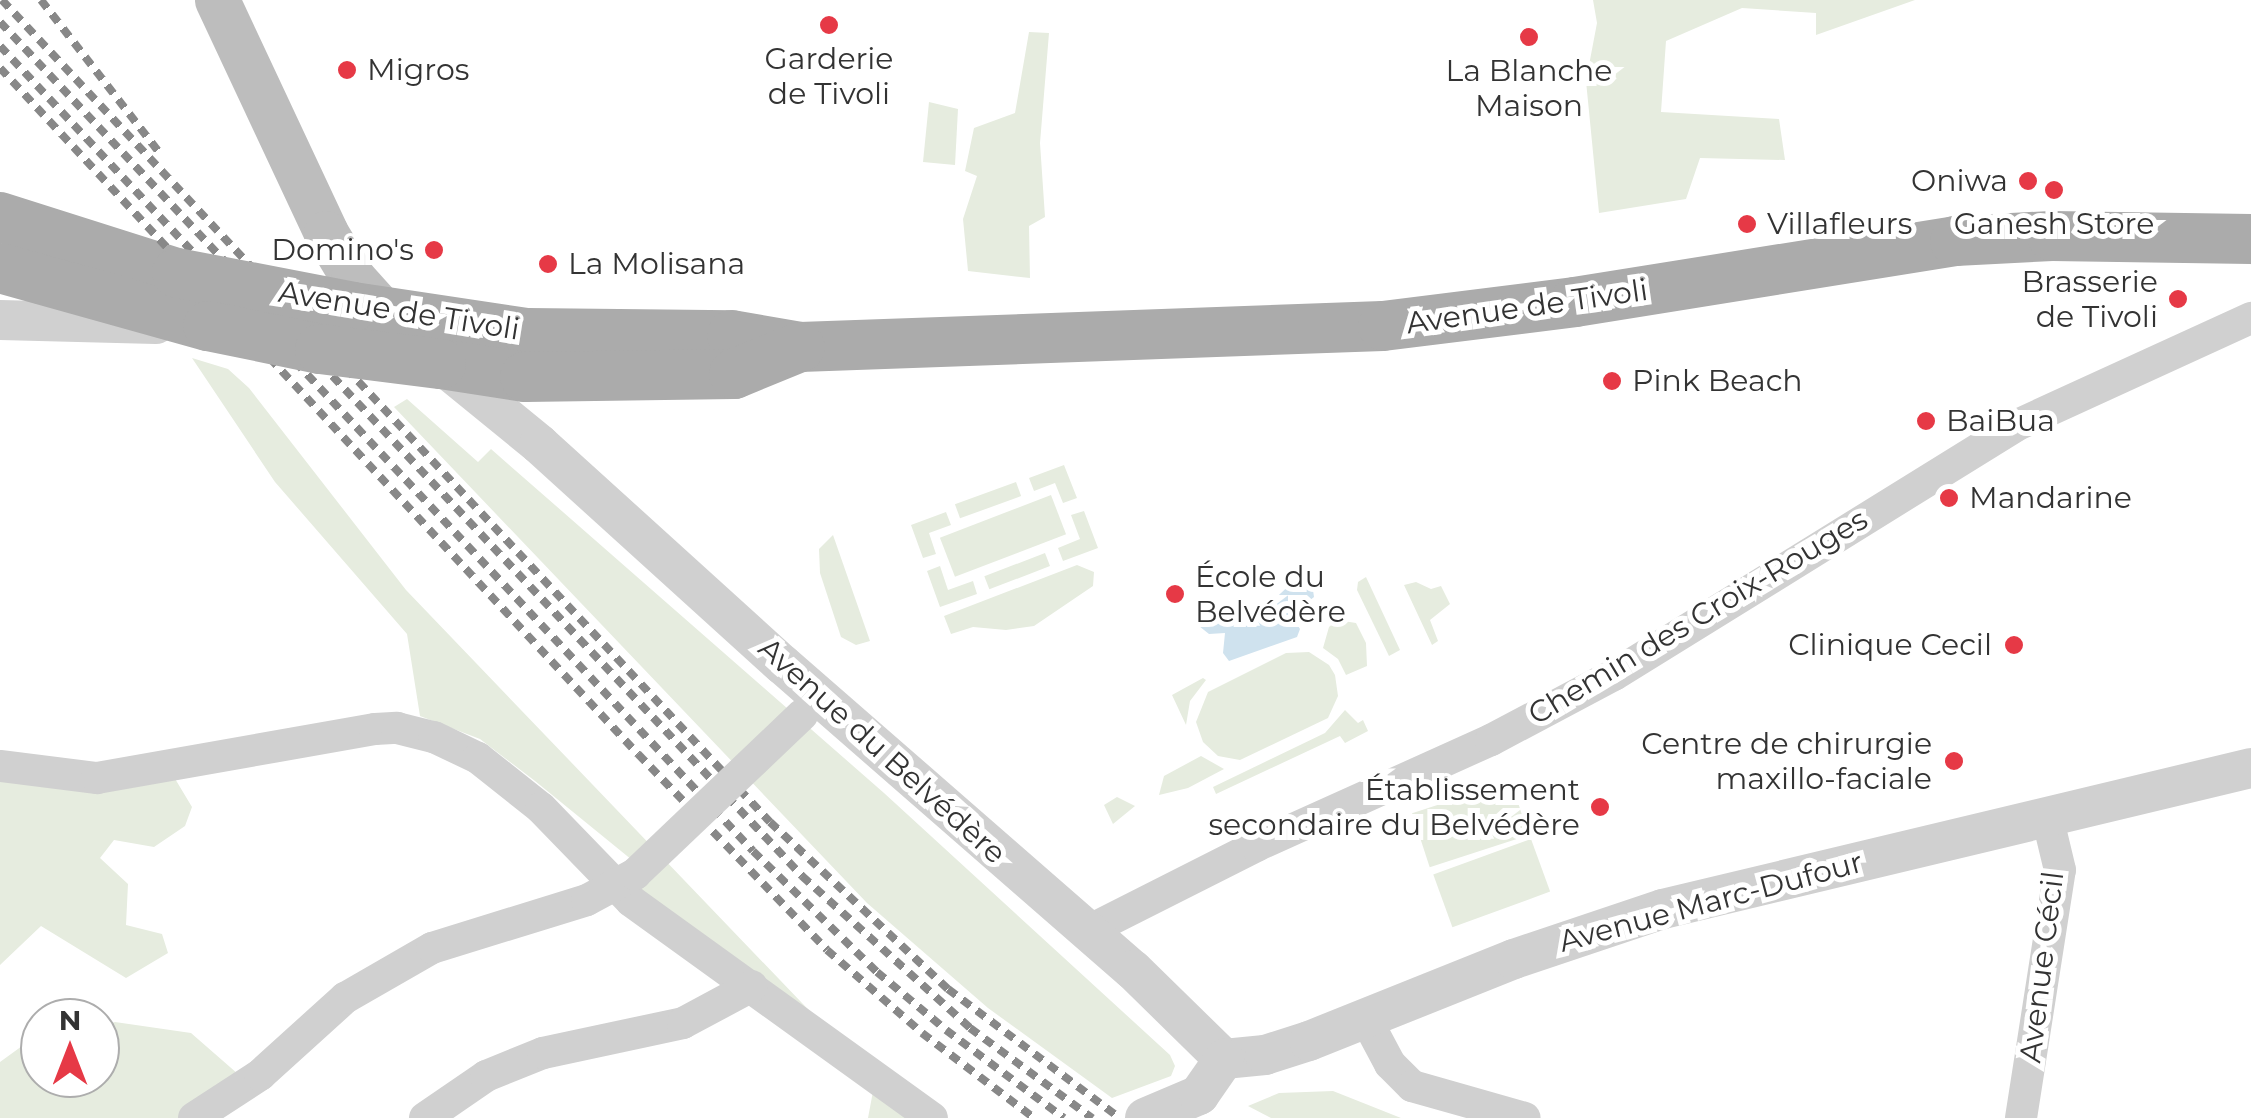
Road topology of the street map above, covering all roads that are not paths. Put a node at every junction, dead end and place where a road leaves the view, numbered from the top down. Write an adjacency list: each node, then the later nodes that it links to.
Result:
1 (217, 0): 6 (main road, Avenue du Belvédère)
2 (0, 217): 4 (main road)
3 (2251, 239): 10 (main road, Avenue de Tivoli)
4 (64, 240): 5 (street, Avenue de Tivoli); 6 (main road, Avenue de Tivoli, bridge)
5 (4, 272): 9 (main road, Avenue de Tivoli)
6 (366, 309): 10 (main road, Avenue de Tivoli); 11 (main road, Avenue du Belvédère)
7 (2251, 318): 19 (street, Chemin des Croix-Rouges)
8 (0, 320): 9 (street, Avenue de Tivoli)
9 (208, 326): 11 (main road, Avenue de Tivoli, bridge)
10 (800, 348): 12 (main road, Avenue de Tivoli)
11 (440, 364): 12 (main road, Avenue de Tivoli); 13 (street, Avenue du Belvédère)
12 (568, 378): 13 (street)
13 (540, 444): 14 (street, Avenue du Belvédère)
14 (812, 706): 18 (street, bridge); 19 (street, Avenue du Belvédère)
15 (0, 766): 18 (street)
16 (2251, 768): 17 (street, Avenue Marc-Dufour)
17 (2047, 816): 21 (street, Avenue Marc-Dufour); 28 (street, Avenue Cécil)
18 (626, 880): 20 (street); 23 (street)
19 (1086, 932): 22 (street, Avenue du Belvédère)
20 (752, 986): 24 (street); 25 (street)
21 (1366, 1019): 22 (street, Avenue Marc-Dufour); 27 (street)
22 (1224, 1060): 26 (street)
23 (194, 1118)
24 (425, 1118)
25 (932, 1118)
26 (1145, 1118)
27 (1525, 1118)
28 (2021, 1118)

